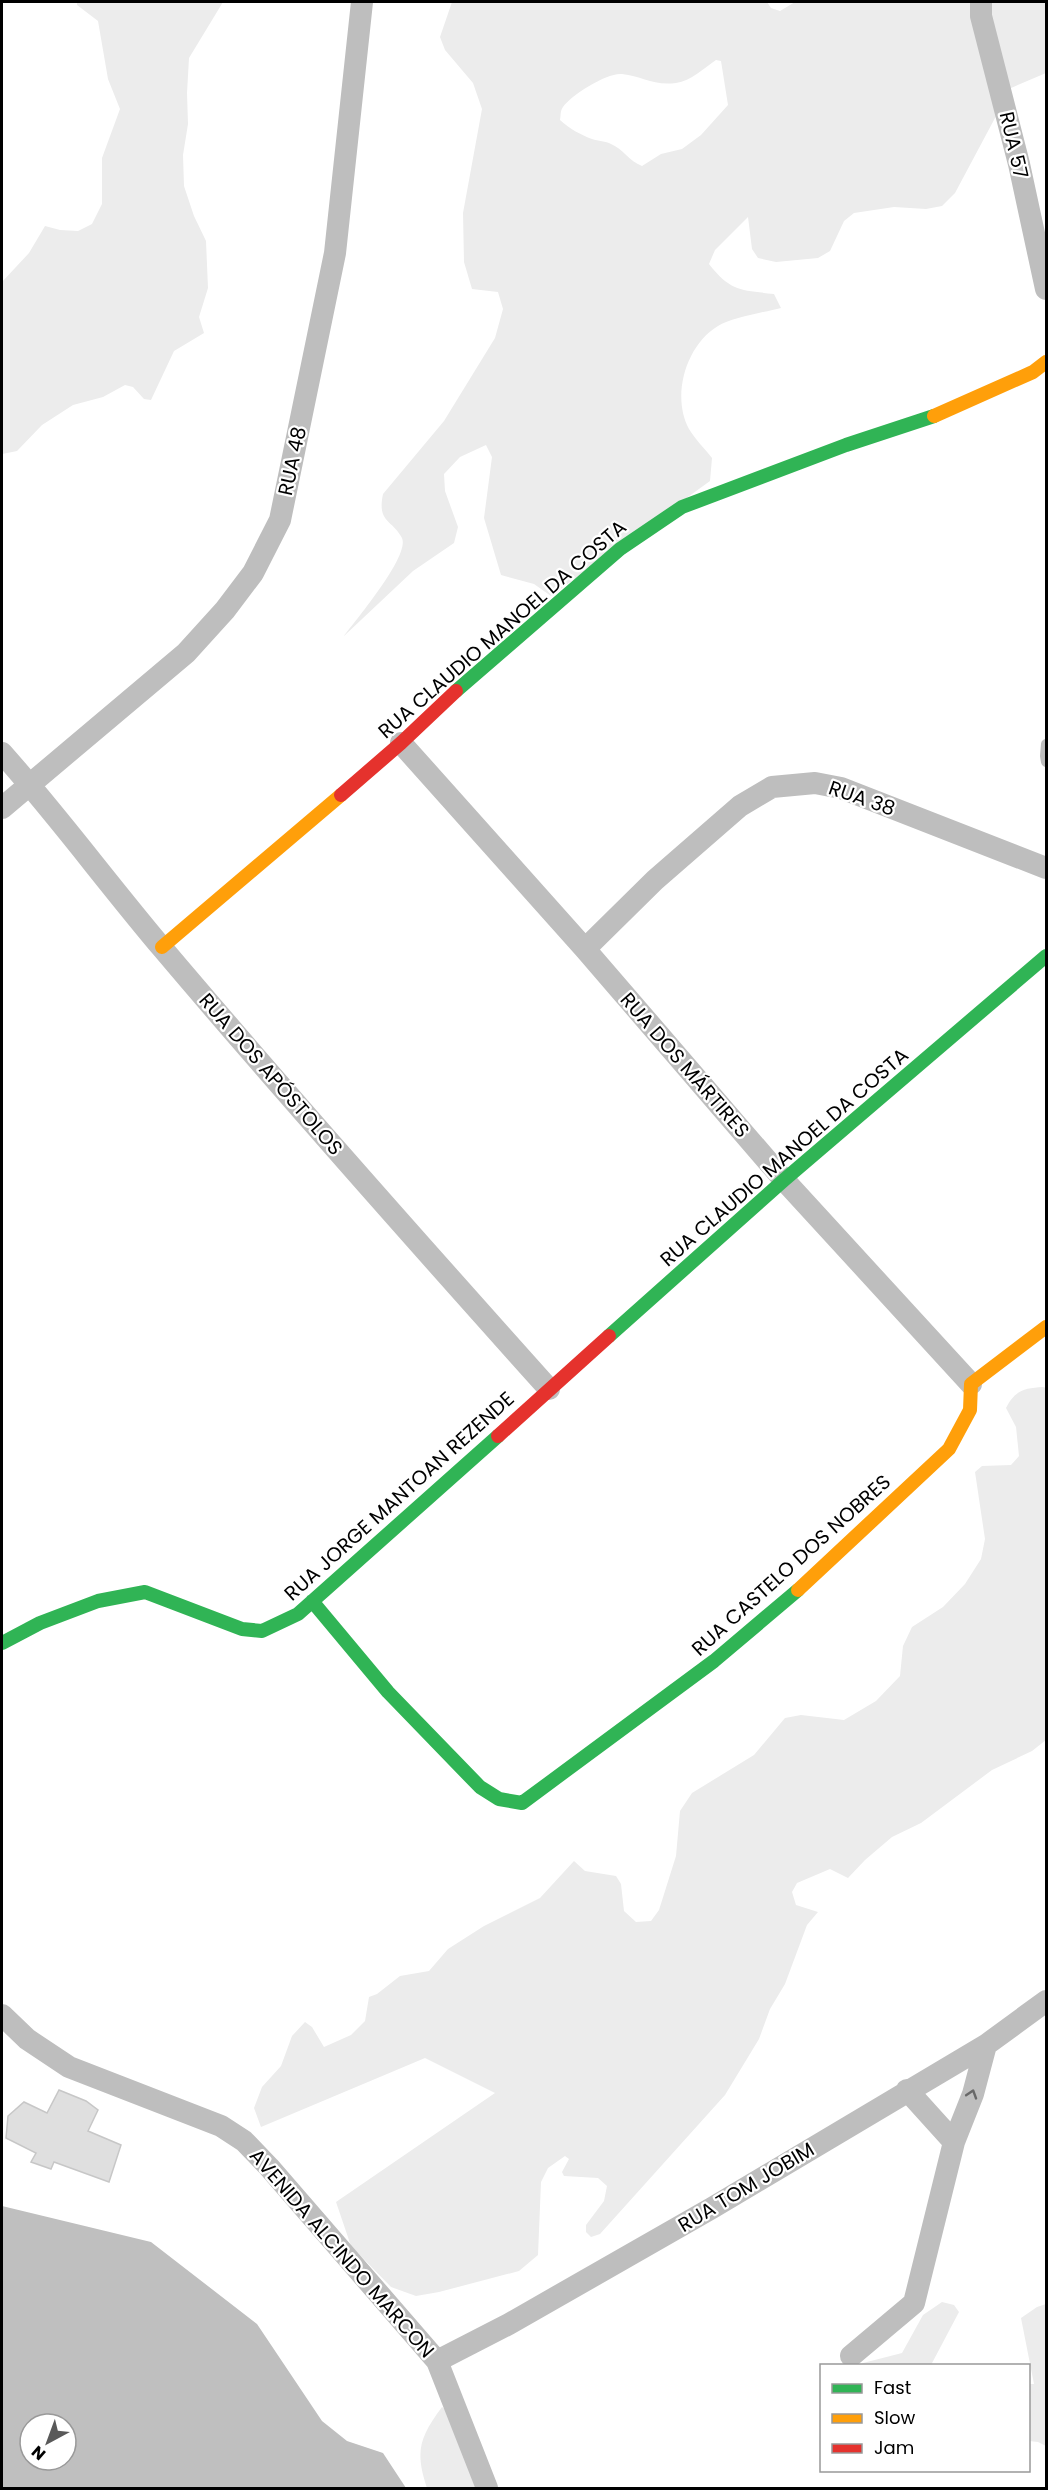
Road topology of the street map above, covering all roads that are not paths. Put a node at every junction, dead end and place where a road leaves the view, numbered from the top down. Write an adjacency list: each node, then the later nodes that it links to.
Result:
1 (362, 2): 9 (street, RUA 48)
2 (981, 2): 3 (street, RUA 57)
3 (1047, 289)
4 (1047, 362): 5 (street, RUA CLAUDIO MANOEL DA COSTA)
5 (401, 743): 12 (street, RUA CLAUDIO MANOEL DA COSTA); 13 (street, RUA DOS MÁRTIRES)
6 (1047, 744): 8 (lane)
7 (2, 753): 9 (street, RUA DOS APÓSTOLOS)
8 (1047, 762)
9 (30, 785): 10 (street, RUA 48); 12 (street, RUA DOS APÓSTOLOS)
10 (2, 808)
11 (1047, 868): 13 (street, RUA 38)
12 (162, 947): 18 (street, RUA DOS APÓSTOLOS)
13 (585, 950): 15 (street, RUA DOS MÁRTIRES)
14 (1047, 956): 15 (street, RUA CLAUDIO MANOEL DA COSTA)
15 (784, 1180): 17 (street, RUA DOS MÁRTIRES); 18 (street, RUA CLAUDIO MANOEL DA COSTA)
16 (1047, 1327): 17 (street)
17 (971, 1384): 19 (street, RUA CASTELO DOS NOBRES)
18 (549, 1389): 19 (street, RUA JORGE MANTOAN REZENDE)
19 (312, 1601): 20 (street, RUA JORGE MANTOAN REZENDE)
20 (2, 1643)
21 (1047, 2001): 23 (street, RUA TOM JOBIM)
22 (2, 2014): 27 (street, AVENIDA ALCINDO MARCON)
23 (986, 2045): 24 (street, RUA TOM JOBIM); 25 (street, one-way to 23)
24 (907, 2090): 25 (street); 27 (street, RUA TOM JOBIM)
25 (954, 2142): 26 (street)
26 (851, 2356)
27 (437, 2361): 28 (street, AVENIDA ALCINDO MARCON)
28 (487, 2488)

